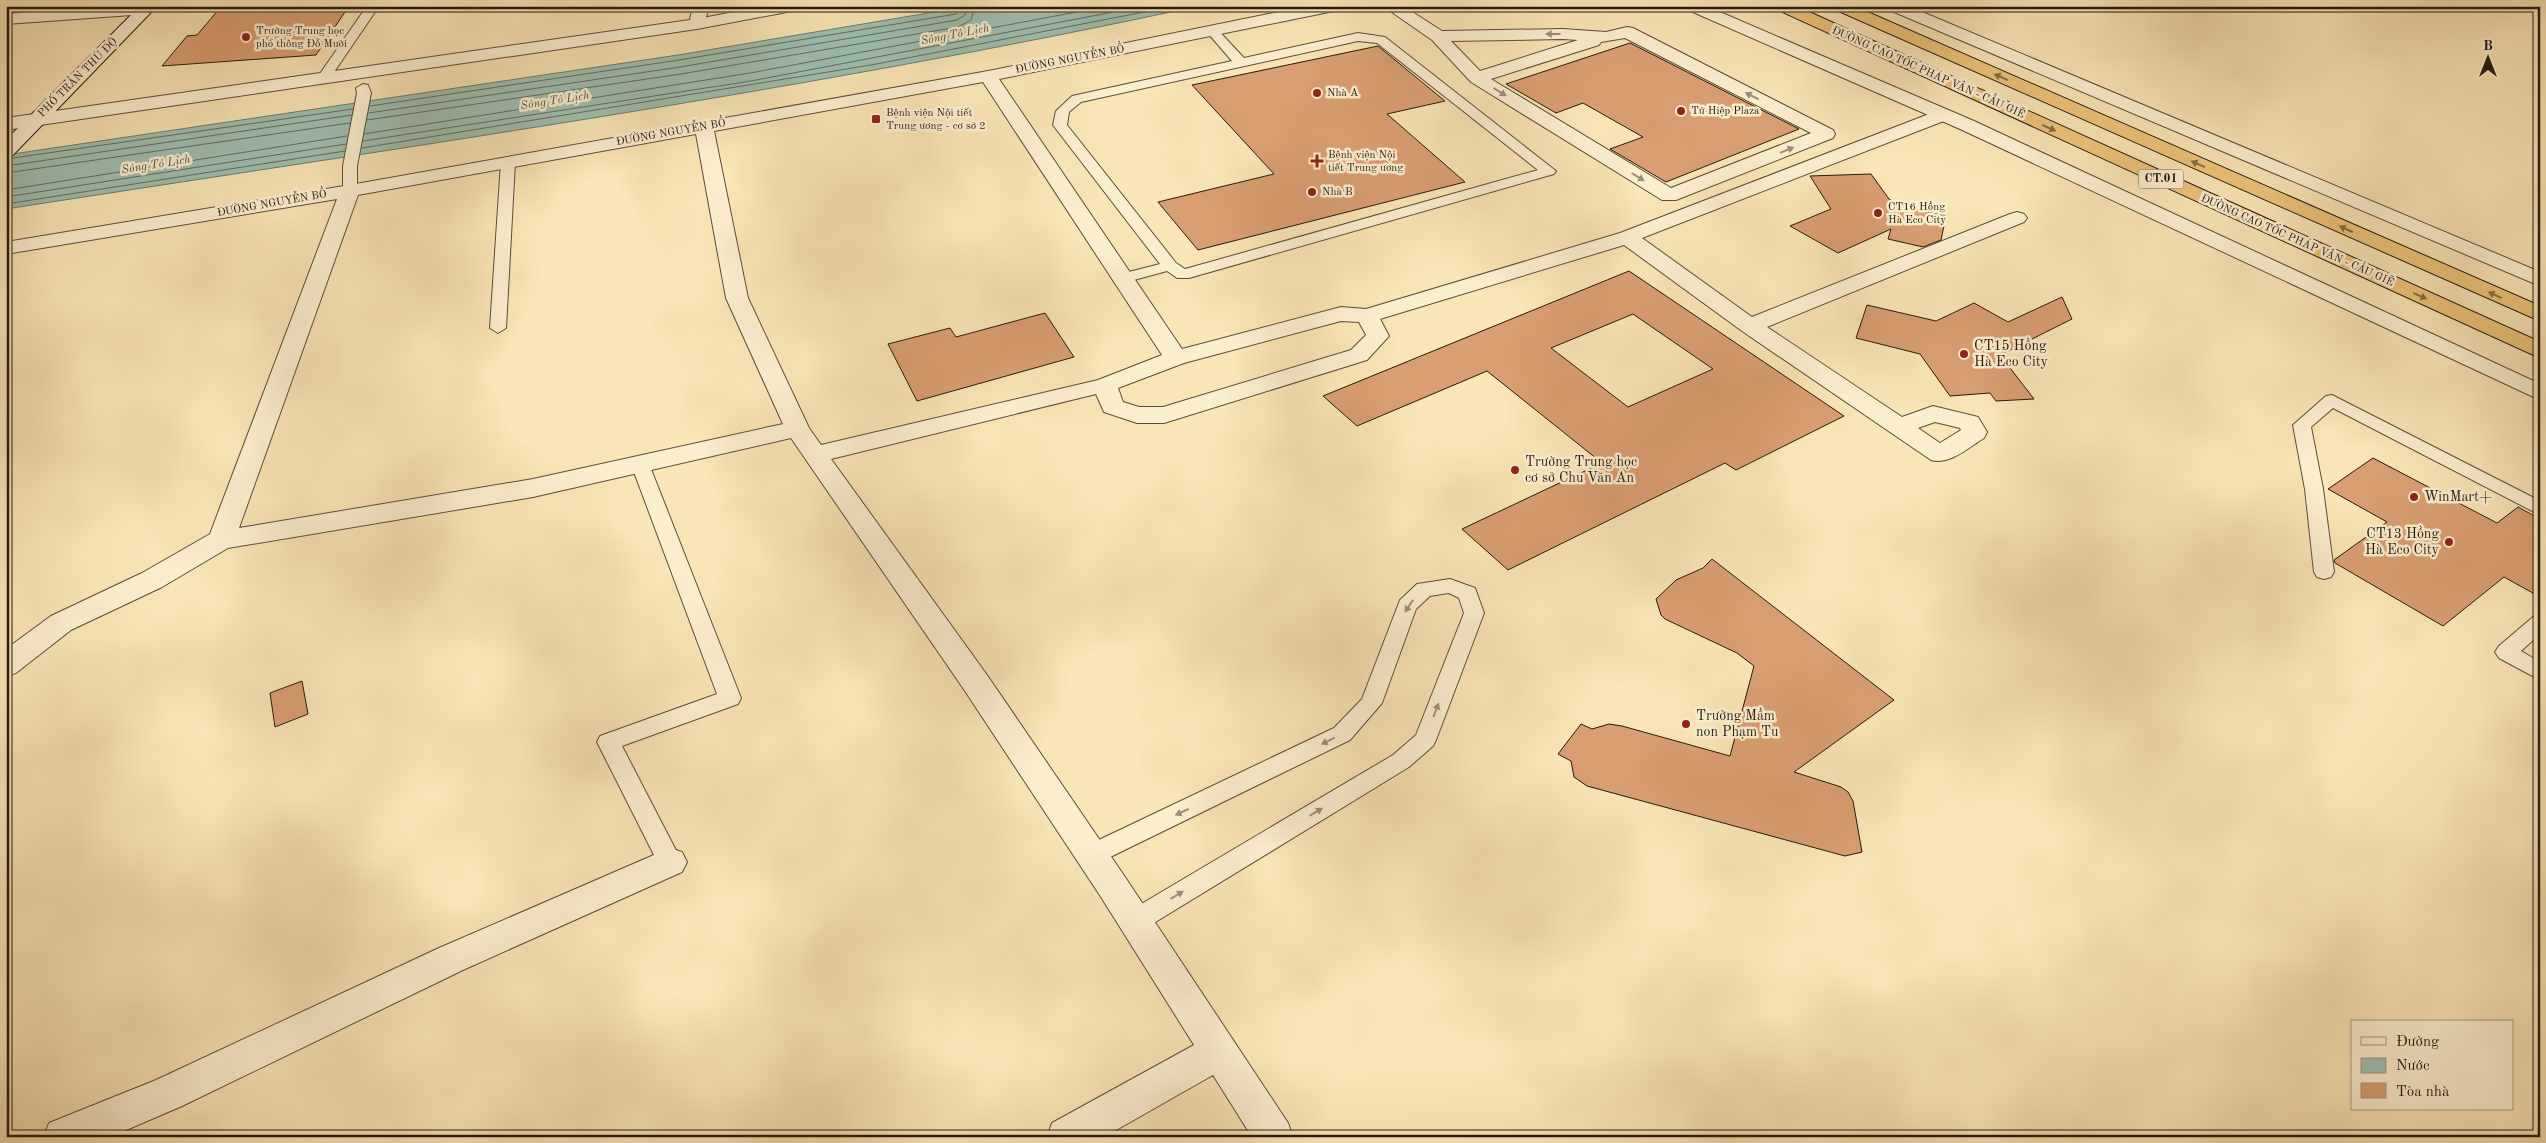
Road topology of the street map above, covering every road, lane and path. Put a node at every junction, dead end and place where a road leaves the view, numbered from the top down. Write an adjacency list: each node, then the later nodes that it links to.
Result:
1 (373, 6): 18 (lane)
2 (701, 6): 12 (street)
3 (792, 6): 12 (street)
4 (1334, 6): 13 (street, ĐƯỜNG NGUYỄN BỒ)
5 (1391, 6): 14 (street)
6 (1692, 6): 21 (street)
7 (1782, 6): 38 (highway, ĐƯỜNG CAO TỐC PHÁP VÂN - CẦU GIẼ / CT.01, one-way to 38)
8 (1840, 6): 34 (highway, ĐƯỜNG CAO TỐC PHÁP VÂN - CẦU GIẼ / CT.01, one-way to 8)
9 (1893, 6): 33 (street)
10 (147, 8): 11 (street); 22 (street, PHỐ TRẦN THỦ ĐỘ)
11 (6, 19)
12 (697, 24): 20 (street)
13 (1212, 31): 16 (lane); 17 (street, ĐƯỜNG NGUYỄN BỒ)
14 (1438, 36): 15 (street, one-way to 14); 19 (street)
15 (1606, 37): 19 (street); 19 (street, one-way to 15)
16 (1240, 62): 31 (lane); 31 (lane)
17 (988, 76): 24 (street, ĐƯỜNG NGUYỄN BỒ); 32 (street)
18 (323, 78): 20 (street); 22 (street)
19 (1477, 78)
20 (365, 84): 27 (lane)
21 (1942, 115): 29 (street); 41 (street)
22 (37, 120): 23 (street); 25 (street, PHỐ TRẦN THỦ ĐỘ)
23 (6, 124)
24 (704, 128): 26 (street, ĐƯỜNG NGUYỄN BỒ); 43 (street)
25 (7, 150)
26 (508, 162): 27 (street, ĐƯỜNG NGUYỄN BỒ); 37 (lane)
27 (350, 191): 30 (street, ĐƯỜNG NGUYỄN BỒ); 47 (street)
28 (2017, 218): 36 (street)
29 (1627, 237): 35 (street); 36 (street)
30 (6, 248)
31 (1170, 266): 32 (lane)
32 (1123, 278): 39 (street)
33 (2540, 280)
34 (2540, 314)
35 (1367, 316): 39 (street); 40 (street)
36 (1750, 326): 42 (street)
37 (498, 328)
38 (2540, 351)
39 (1176, 358): 40 (street)
40 (1105, 385): 44 (street)
41 (2540, 393)
42 (1900, 426)
43 (797, 429): 44 (street); 45 (street)
44 (814, 455): 52 (street)
45 (640, 464): 47 (street); 53 (lane)
46 (2540, 508): 48 (lane)
47 (221, 540): 50 (street)
48 (2324, 572)
49 (2540, 622): 51 (lane)
50 (6, 665)
51 (2540, 672)
52 (1091, 855): 54 (street); 54 (lane, one-way to 52)
53 (670, 862): 56 (street)
54 (1135, 920): 55 (street)
55 (1219, 1051): 57 (street); 58 (street)
56 (63, 1137)
57 (1066, 1137)
58 (1274, 1137)

